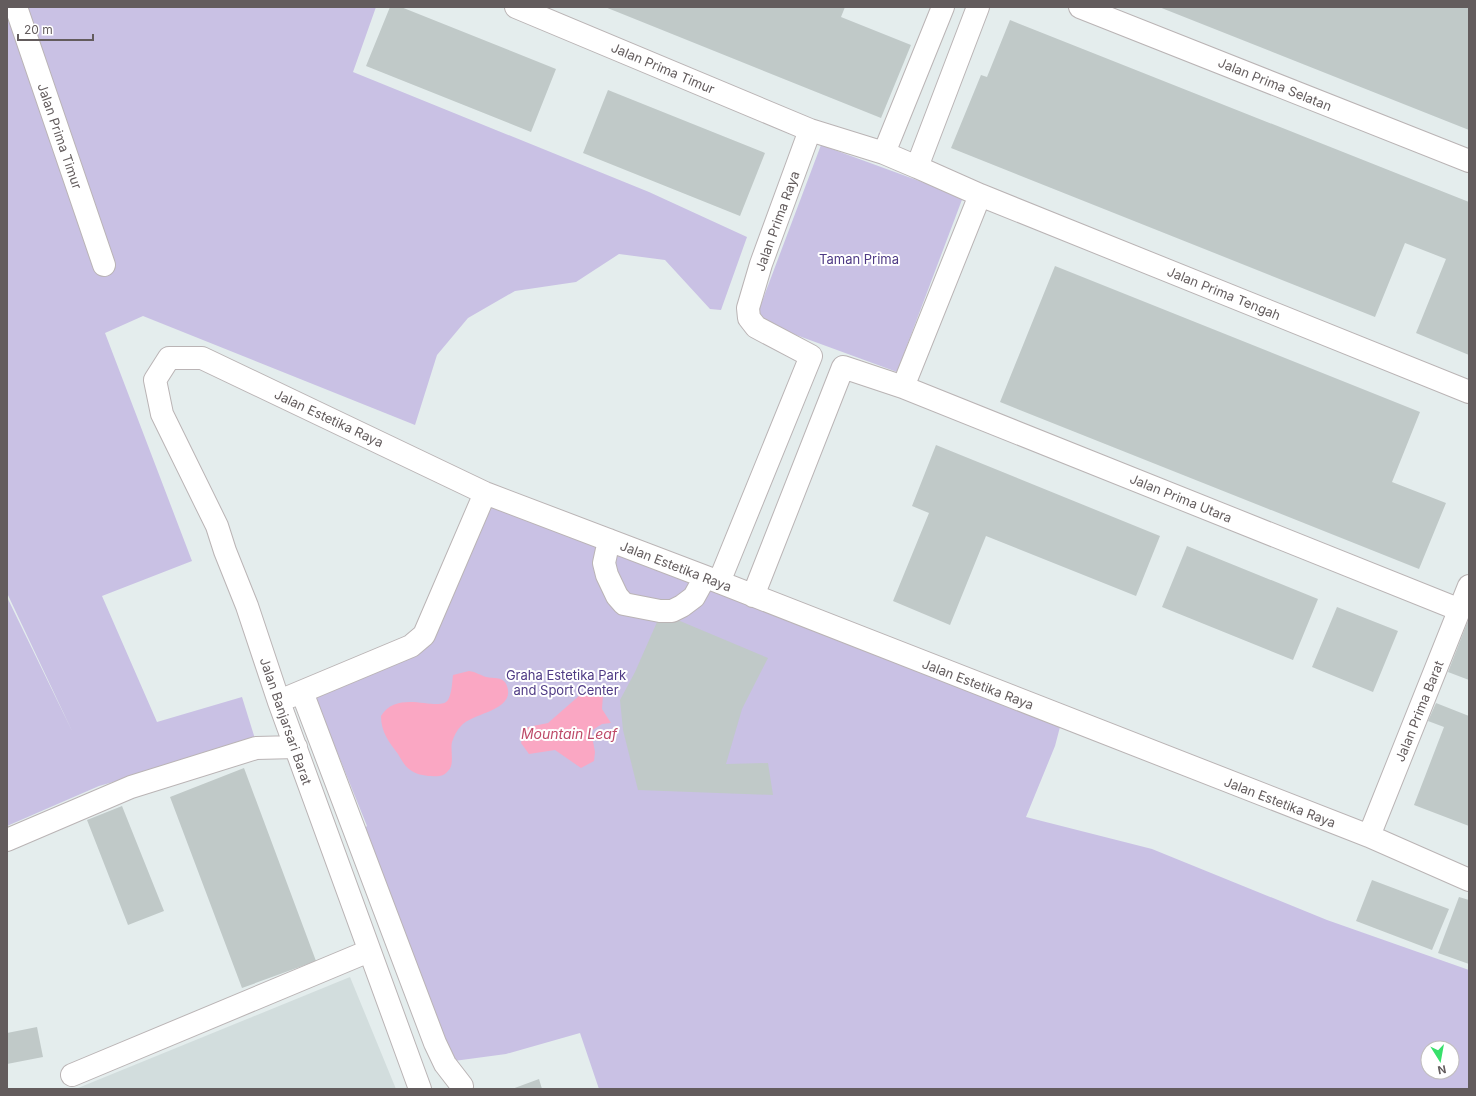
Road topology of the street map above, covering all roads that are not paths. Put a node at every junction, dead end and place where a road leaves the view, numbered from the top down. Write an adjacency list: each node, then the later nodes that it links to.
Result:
1 (16, 7): 11 (street, Jalan Prima Timur)
2 (516, 7): 6 (street, Jalan Prima Timur)
3 (943, 7): 7 (street)
4 (978, 7): 9 (street)
5 (1080, 7): 8 (street, Jalan Prima Selatan)
6 (810, 130): 7 (street); 12 (street, Jalan Prima Raya)
7 (884, 153): 9 (street)
8 (1469, 161)
9 (917, 167): 10 (street)
10 (980, 195): 15 (street); 16 (street, Jalan Prima Tengah)
11 (104, 265)
12 (811, 356): 14 (street, Jalan Prima Raya); 19 (street)
13 (169, 358): 17 (street, Jalan Estetika Raya); 24 (street, Jalan Banjarsari Barat)
14 (843, 367): 15 (street, Jalan Prima Raya); 21 (street)
15 (903, 387): 22 (street, Jalan Prima Utara)
16 (1469, 392)
17 (485, 493): 18 (street, Jalan Estetika Raya); 23 (street)
18 (609, 540): 19 (street, Jalan Estetika Raya); 19 (street)
19 (712, 579): 21 (street, Jalan Estetika Raya)
20 (1469, 586): 22 (street, Jalan Prima Barat)
21 (754, 596): 26 (street, Jalan Estetika Raya)
22 (1460, 610): 26 (street, Jalan Prima Barat)
23 (302, 692): 24 (street); 31 (street)
24 (279, 702): 25 (street, Jalan Banjarsari Barat)
25 (296, 747): 27 (street); 29 (street, Jalan Banjarsari Barat)
26 (1369, 836): 28 (street, Jalan Estetika Raya)
27 (7, 840)
28 (1469, 880)
29 (369, 951): 30 (street); 32 (street, Jalan Banjarsari Barat)
30 (72, 1075)
31 (462, 1086)
32 (420, 1089)

